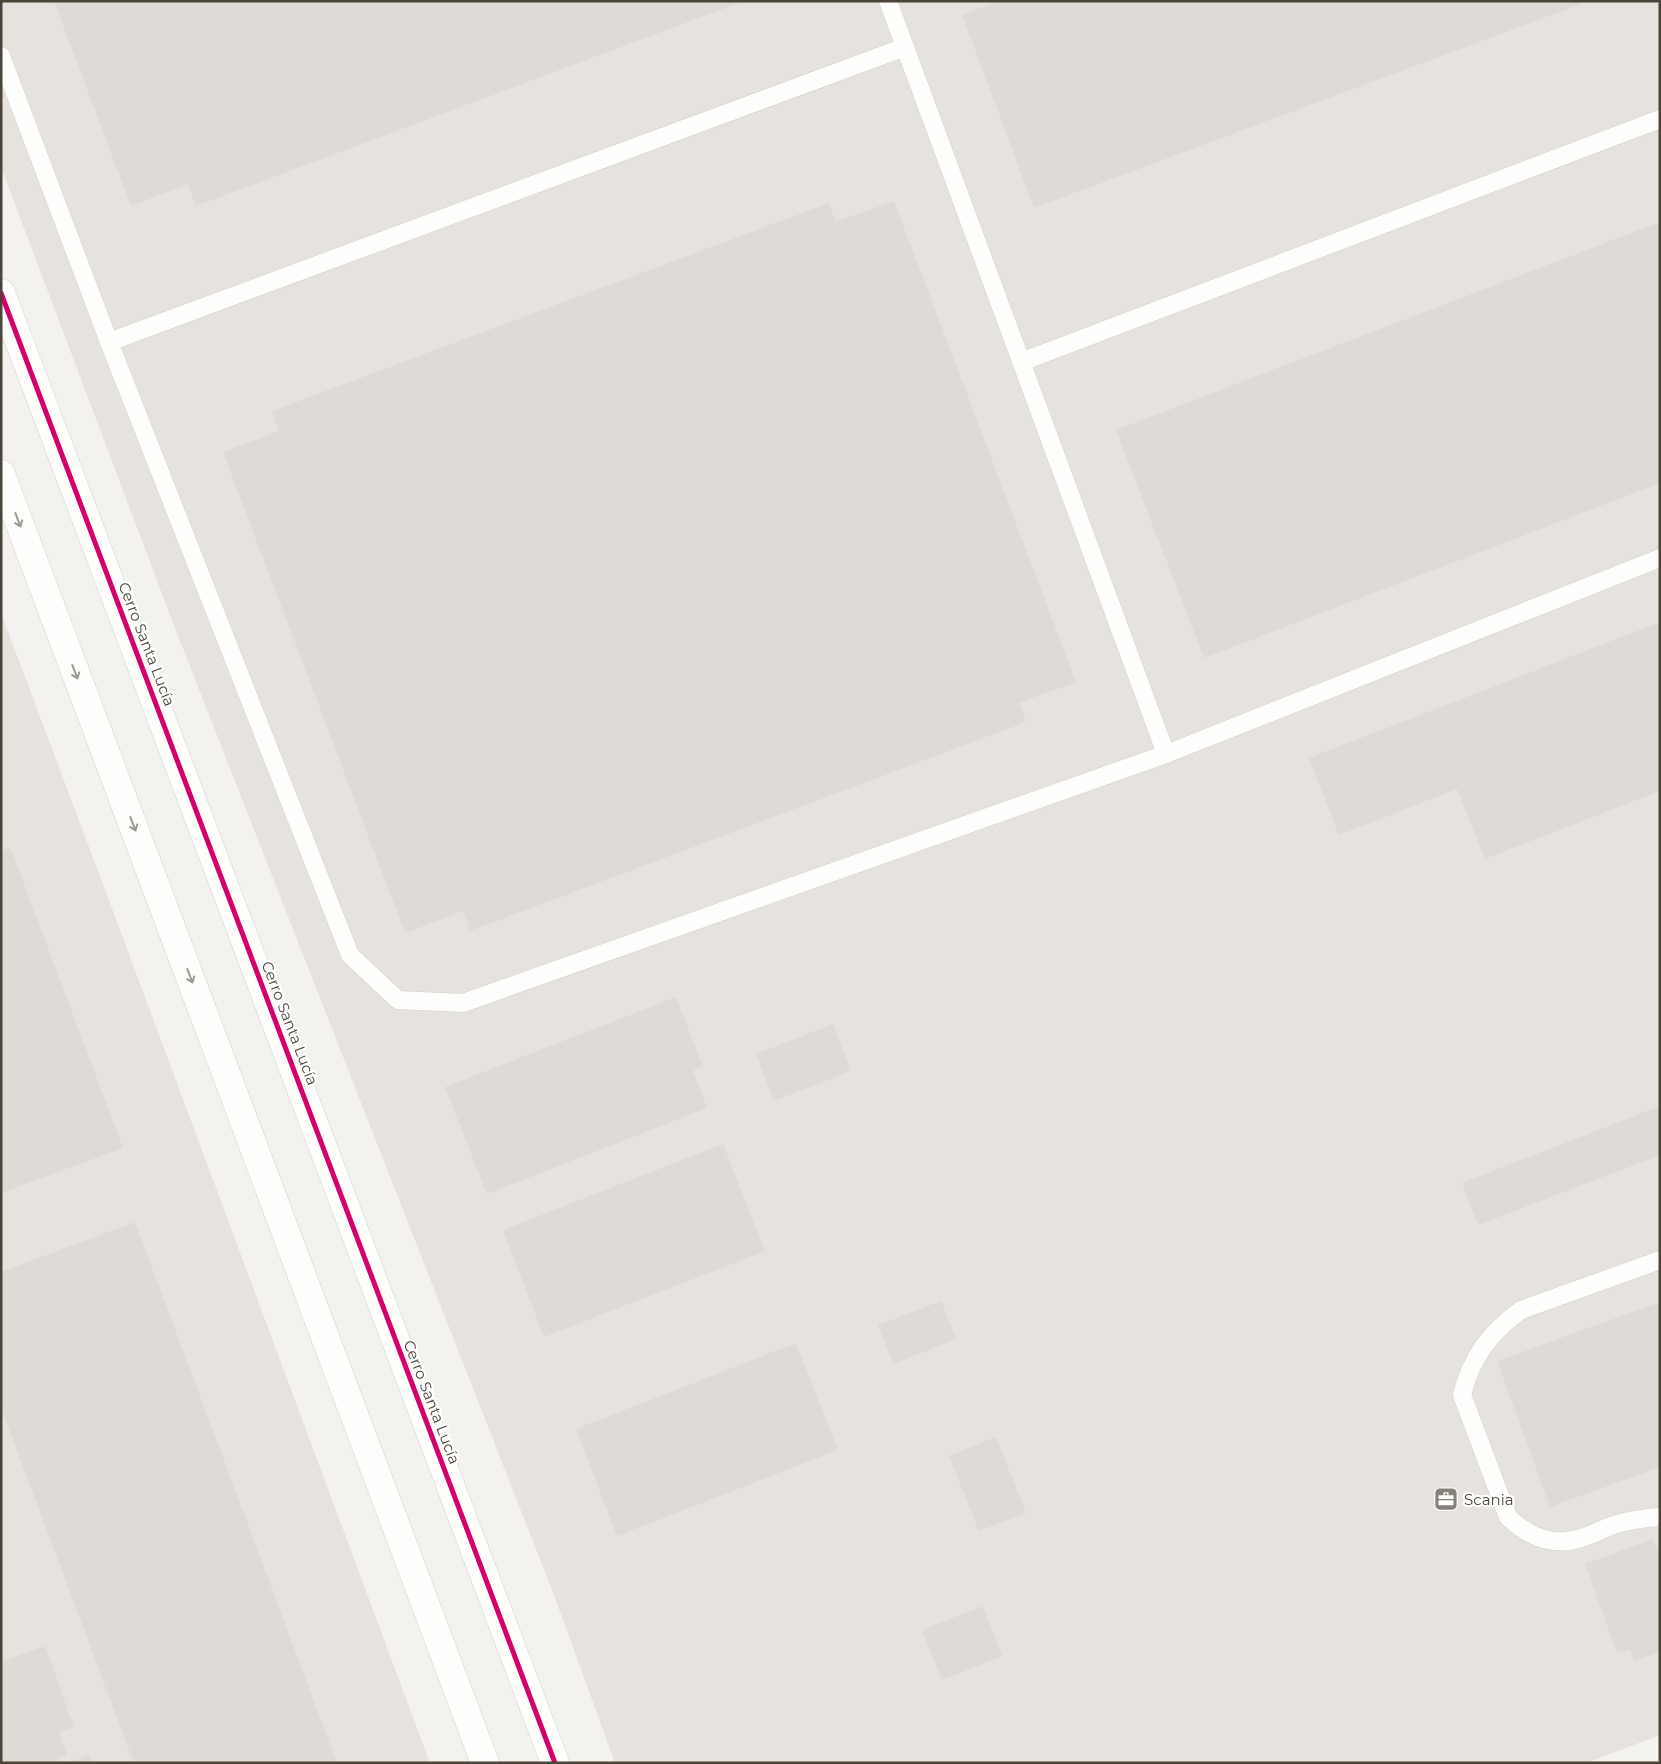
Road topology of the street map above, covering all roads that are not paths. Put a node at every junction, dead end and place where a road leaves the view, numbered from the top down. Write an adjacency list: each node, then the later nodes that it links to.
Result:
1 (888, 1): 2 (lane)
2 (905, 47): 6 (lane); 7 (lane)
3 (1, 56): 6 (lane)
4 (1660, 119): 7 (lane)
5 (1, 293): 14 (street, Cerro Santa Lucía)
6 (109, 342): 10 (lane)
7 (1021, 362): 10 (lane)
8 (1, 474): 13 (street, one-way to 13)
9 (1660, 558): 10 (lane)
10 (1166, 754)
11 (1660, 1260): 12 (lane)
12 (1660, 1517)
13 (485, 1763)
14 (555, 1763)

